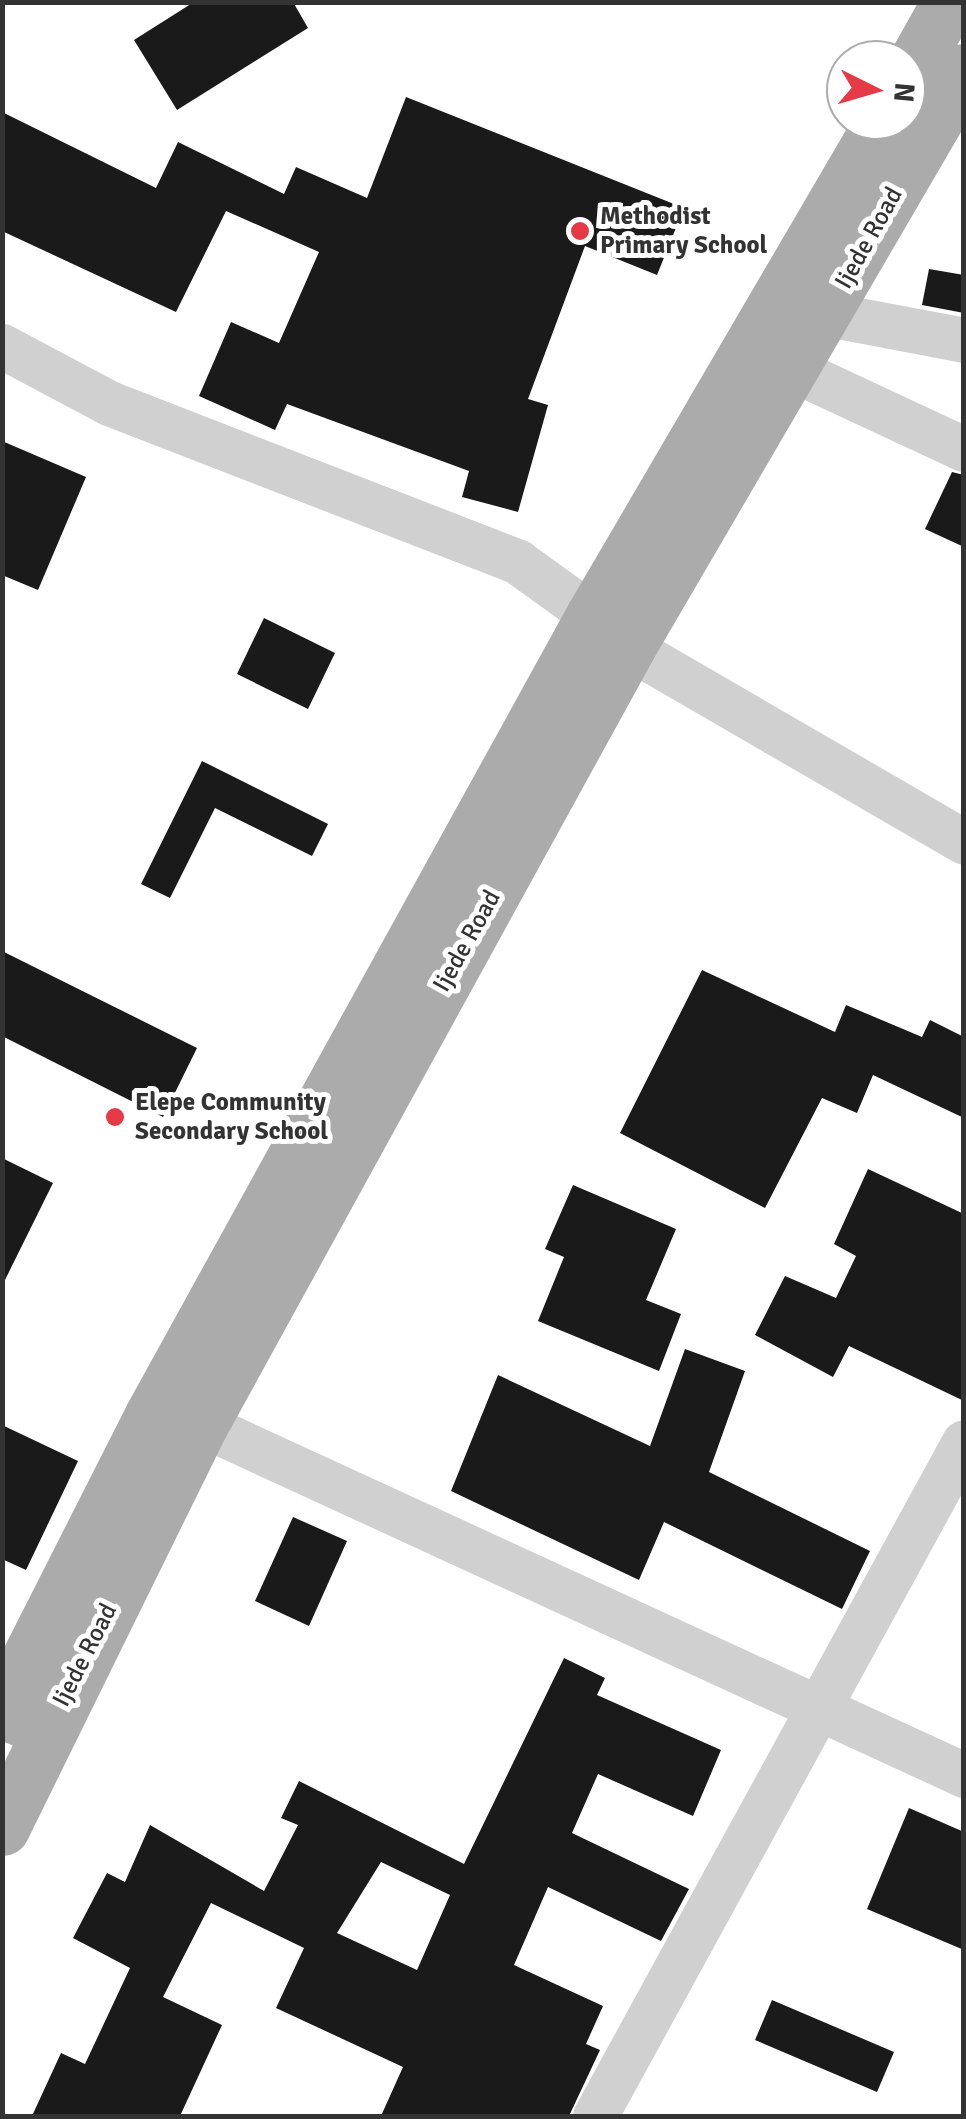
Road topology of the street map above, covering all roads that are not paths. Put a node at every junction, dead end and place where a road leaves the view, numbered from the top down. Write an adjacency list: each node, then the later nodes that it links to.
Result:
1 (949, 2): 2 (main road)
2 (926, 43)
3 (964, 71): 5 (main road, Ijede Road)
4 (872, 140): 10 (main road, Ijede Road)
5 (826, 314): 6 (street); 8 (main road, Ijede Road)
6 (964, 340)
7 (2, 346): 10 (street)
8 (790, 368): 9 (street); 10 (main road, Ijede Road)
9 (964, 449)
10 (611, 631): 11 (street); 12 (main road, Ijede Road); 15 (main road, Ijede Road)
11 (964, 842)
12 (201, 1424): 14 (street); 15 (main road, Ijede Road)
13 (964, 1442): 14 (street)
14 (819, 1712): 16 (street); 18 (street)
15 (25, 1720): 17 (main road, Ijede Road)
16 (964, 1776)
17 (2, 1828)
18 (595, 2116)

